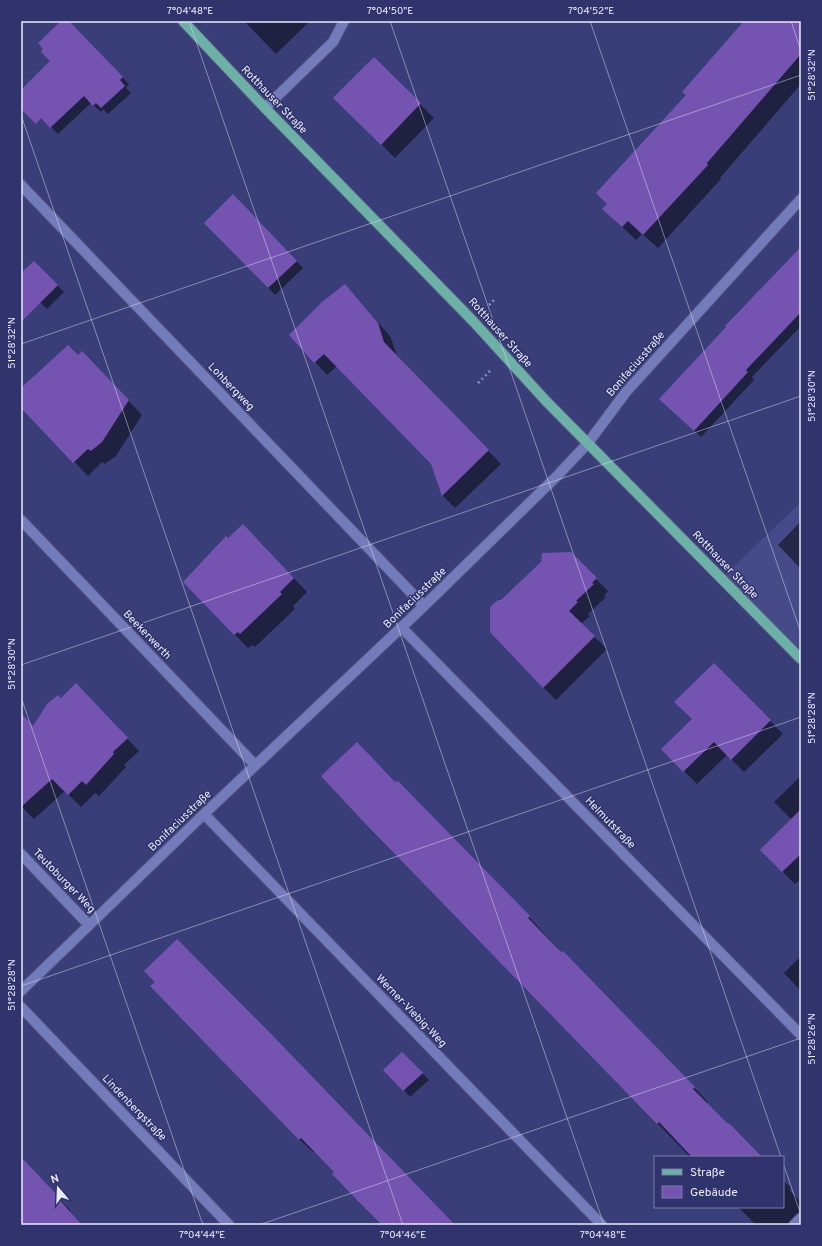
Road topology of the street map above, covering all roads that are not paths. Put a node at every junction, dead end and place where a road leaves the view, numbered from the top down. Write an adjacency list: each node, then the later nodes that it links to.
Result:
1 (183, 21): 3 (main road, Rotthauser Straße)
2 (344, 21): 3 (street)
3 (265, 108): 6 (main road, Rotthauser Straße)
4 (21, 185): 8 (street, Lohbergweg)
5 (801, 199): 6 (street, Bonifaciusstraße)
6 (588, 443): 8 (street, Bonifaciusstraße); 10 (main road, Rotthauser Straße)
7 (21, 520): 11 (street, Beekerwerth)
8 (424, 606): 9 (street, Bonifaciusstraße)
9 (401, 628): 11 (street, Bonifaciusstraße); 17 (street, Helmutstraße)
10 (801, 659)
11 (255, 766): 12 (street, Bonifaciusstraße)
12 (204, 814): 14 (street, Bonifaciusstraße); 20 (street, Werner-Viebig-Weg)
13 (21, 854): 14 (street, Teutoburger Weg)
14 (89, 924): 15 (street, Bonifaciusstraße)
15 (21, 991)
16 (21, 1007): 19 (street, Lindenbergstraße)
17 (801, 1035)
18 (801, 1218): 21 (street)
19 (229, 1225)
20 (602, 1225)
21 (794, 1225)

